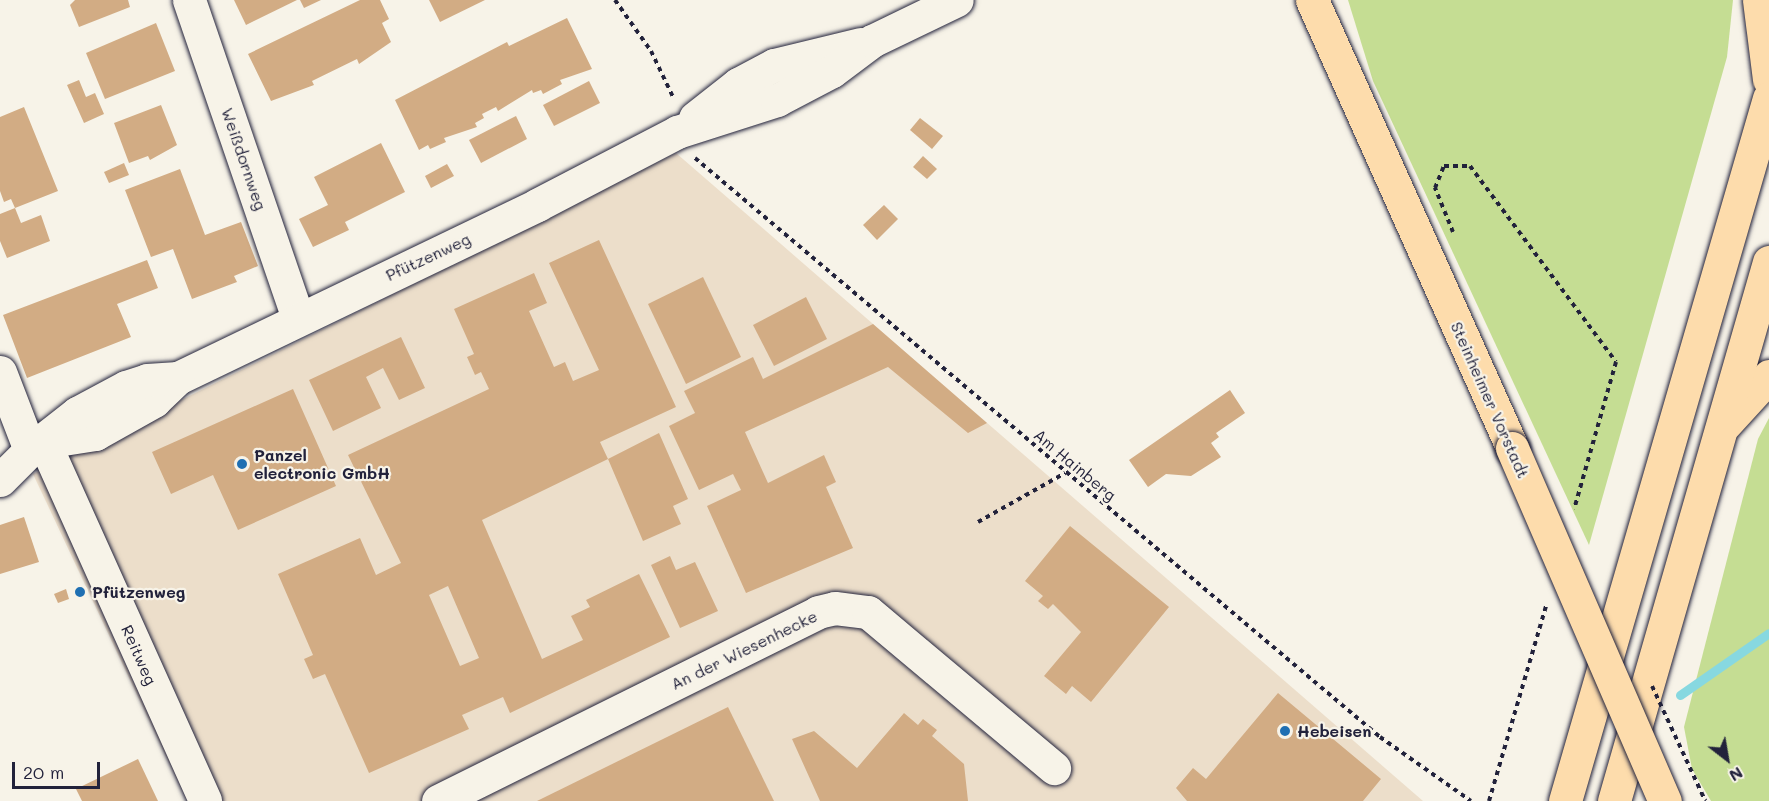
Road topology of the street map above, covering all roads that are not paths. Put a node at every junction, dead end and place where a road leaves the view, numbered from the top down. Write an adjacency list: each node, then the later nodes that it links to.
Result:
1 (189, 0): 8 (street, Weißdornweg)
2 (957, 0): 8 (street, Pfützenweg)
3 (1312, 0): 19 (main road, Steinheimer Vorstadt, bridge)
4 (1759, 0): 5 (main road)
5 (1769, 79)
6 (1769, 98): 17 (main road)
7 (1769, 262): 11 (main road)
8 (298, 318): 12 (street, Pfützenweg)
9 (0, 372): 12 (street, Reitweg)
10 (1769, 375): 11 (main road)
11 (1720, 430): 18 (main road)
12 (25, 449): 13 (street); 15 (street, Reitweg)
13 (0, 480)
14 (1054, 768): 16 (street, An der Wiesenhecke)
15 (205, 801)
16 (438, 801)
17 (1565, 801)
18 (1614, 801)
19 (1665, 801)

